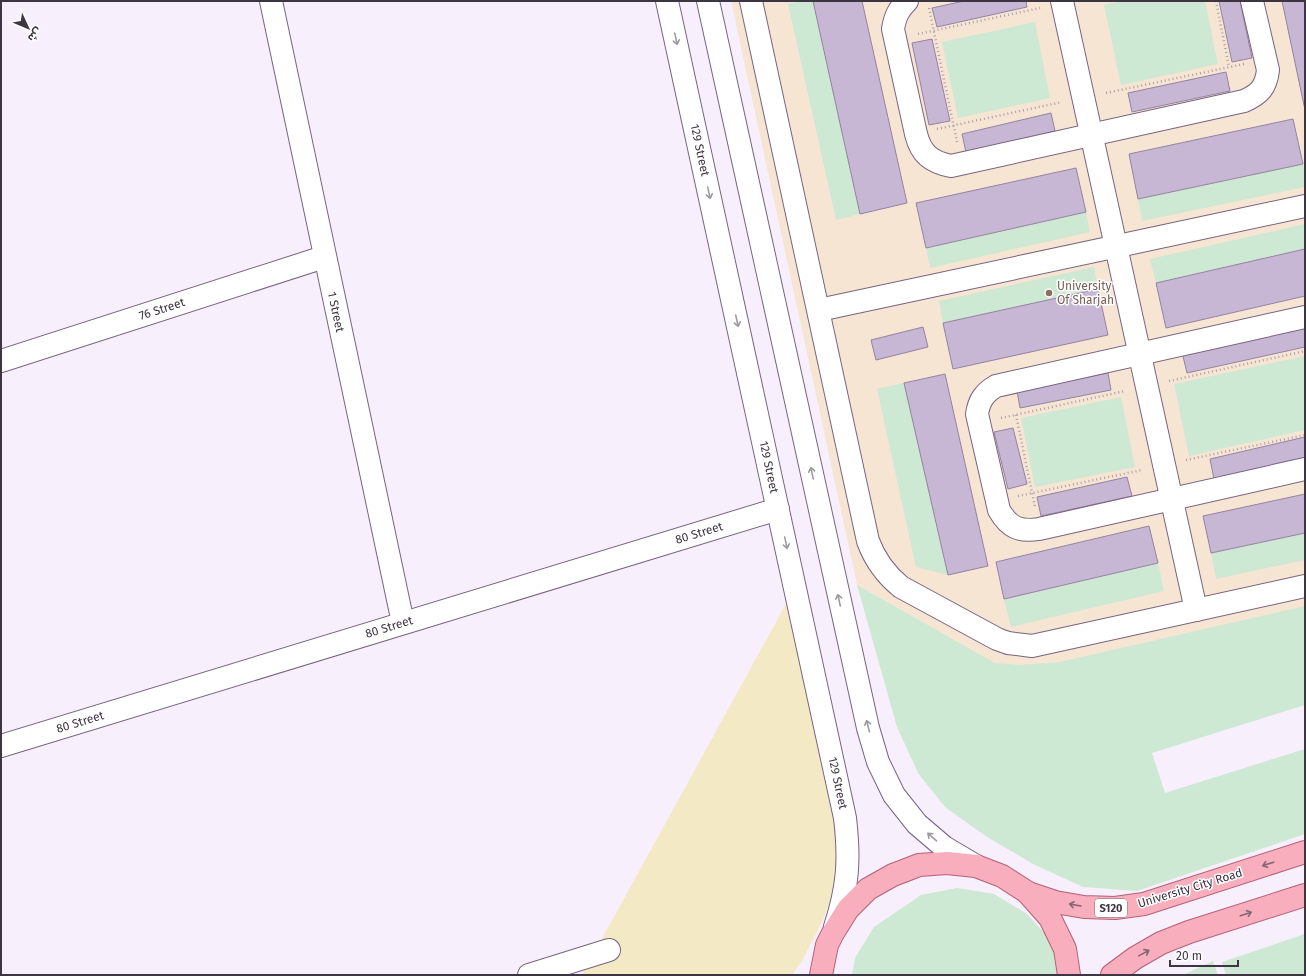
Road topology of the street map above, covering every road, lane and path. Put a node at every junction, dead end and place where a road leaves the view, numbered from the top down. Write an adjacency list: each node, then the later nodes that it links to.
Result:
1 (270, 1): 17 (street, 1 Street)
2 (667, 1): 25 (street, 129 Street, one-way to 25)
3 (708, 1): 32 (street, one-way to 3)
4 (751, 1): 18 (street)
5 (907, 1): 11 (street)
6 (928, 1): 10 (path)
7 (1216, 1): 12 (path)
8 (1252, 1): 13 (street)
9 (1062, 2): 10 (path); 13 (street)
10 (933, 30): 11 (path); 14 (path)
11 (895, 39): 14 (street)
12 (1229, 67)
13 (1092, 136): 14 (street); 16 (street)
14 (962, 164)
15 (1305, 206): 16 (street)
16 (1116, 247): 18 (street); 20 (street)
17 (324, 257): 21 (street, 76 Street); 29 (street, 1 Street)
18 (819, 310): 28 (street)
19 (1305, 317): 20 (street)
20 (1140, 355): 24 (street); 26 (street)
21 (1, 361)
22 (1016, 415): 26 (path)
23 (1305, 469): 24 (street)
24 (1172, 498): 26 (street); 28 (street)
25 (778, 509): 29 (street, 80 Street); 35 (street, 129 Street, one-way to 35)
26 (1039, 529)
27 (1305, 586): 28 (street)
28 (1196, 610)
29 (403, 623): 30 (street, 80 Street)
30 (1, 746)
31 (1305, 852): 33 (main road, University City Road / S120, one-way to 33)
32 (976, 866): 33 (main road); 35 (main road)
33 (1027, 892): 40 (main road)
34 (1305, 895): 41 (main road, one-way to 34)
35 (830, 939): 38 (main road); 39 (main road)
36 (609, 950): 37 (street)
37 (529, 975)
38 (805, 975)
39 (821, 975)
40 (1069, 975)
41 (1112, 975)

